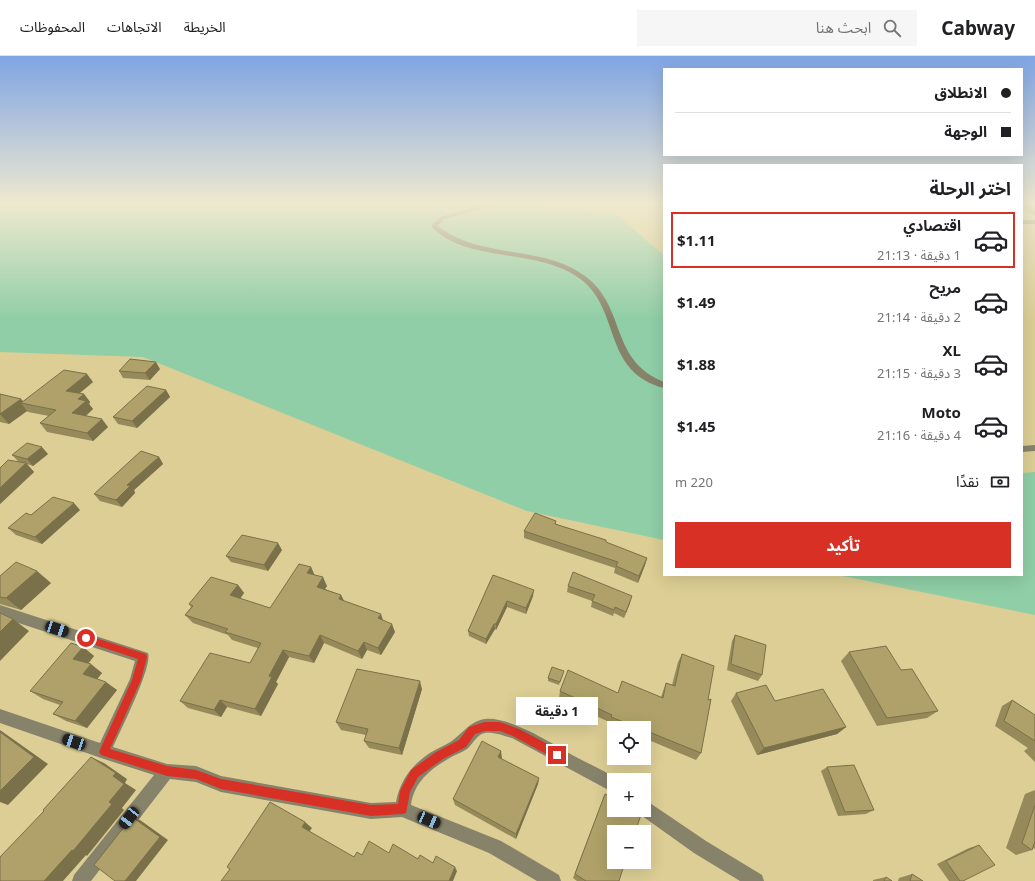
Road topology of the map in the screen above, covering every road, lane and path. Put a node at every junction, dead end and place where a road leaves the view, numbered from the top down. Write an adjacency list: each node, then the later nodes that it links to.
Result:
1 (459, 242): 2 (street)
2 (663, 385)
3 (1035, 448): 4 (street)
4 (1023, 449)
5 (0, 611): 7 (street)
6 (0, 716): 7 (street)
7 (104, 752): 8 (street)
8 (167, 771): 10 (street); 12 (street)
9 (607, 781): 10 (street)
10 (402, 809): 13 (street)
11 (651, 812): 14 (street)
12 (80, 881)
13 (553, 881)
14 (756, 881)

